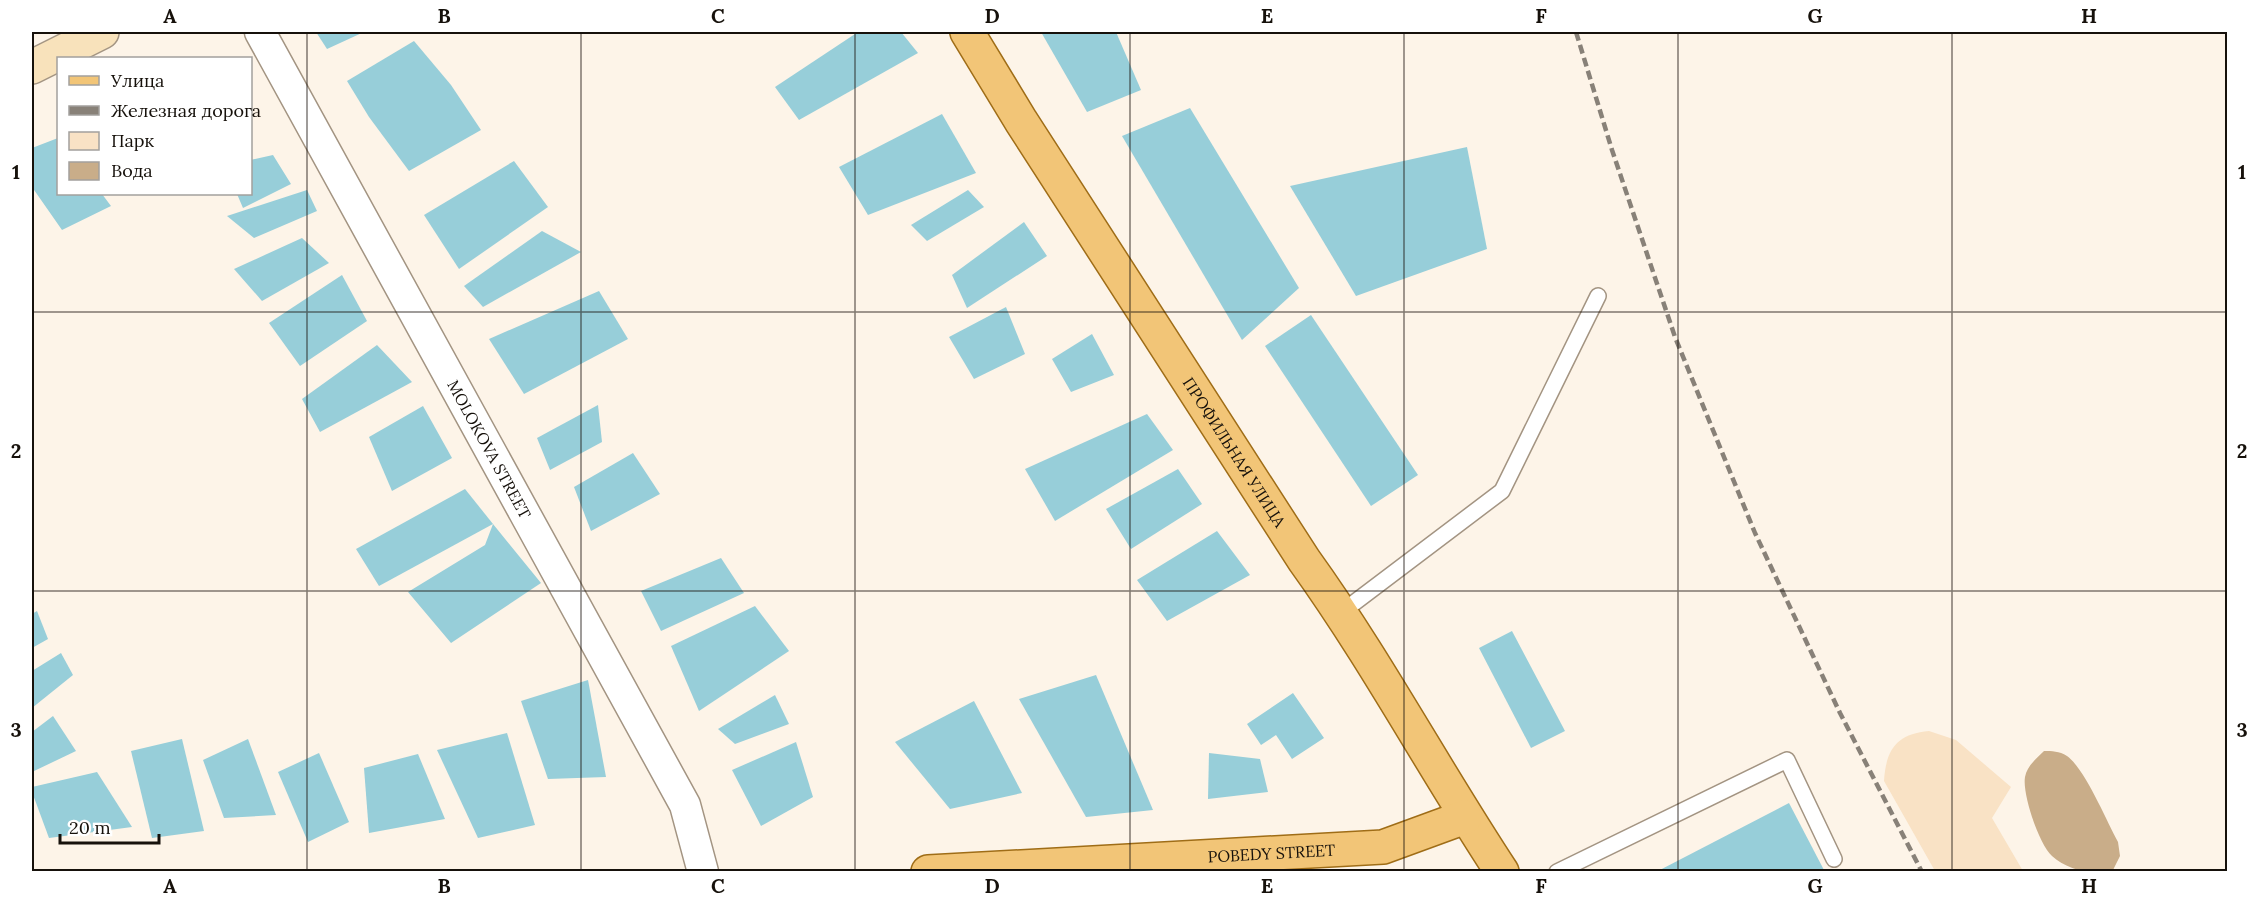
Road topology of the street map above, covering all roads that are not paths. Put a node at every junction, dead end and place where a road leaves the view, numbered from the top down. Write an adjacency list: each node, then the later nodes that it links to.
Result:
1 (102, 32): 4 (street)
2 (260, 32): 9 (street, MOLOKOVA STREET)
3 (968, 32): 6 (main road, ПРОФИЛЬНАЯ УЛИЦА)
4 (32, 67)
5 (1598, 296): 6 (lane)
6 (1342, 612): 7 (main road, ПРОФИЛЬНАЯ УЛИЦА)
7 (1465, 817): 10 (main road, POBEDY STREET); 11 (main road, ПРОФИЛЬНАЯ УЛИЦА)
8 (1834, 859): 12 (lane)
9 (703, 872)
10 (928, 872)
11 (1502, 872)
12 (1557, 872)

